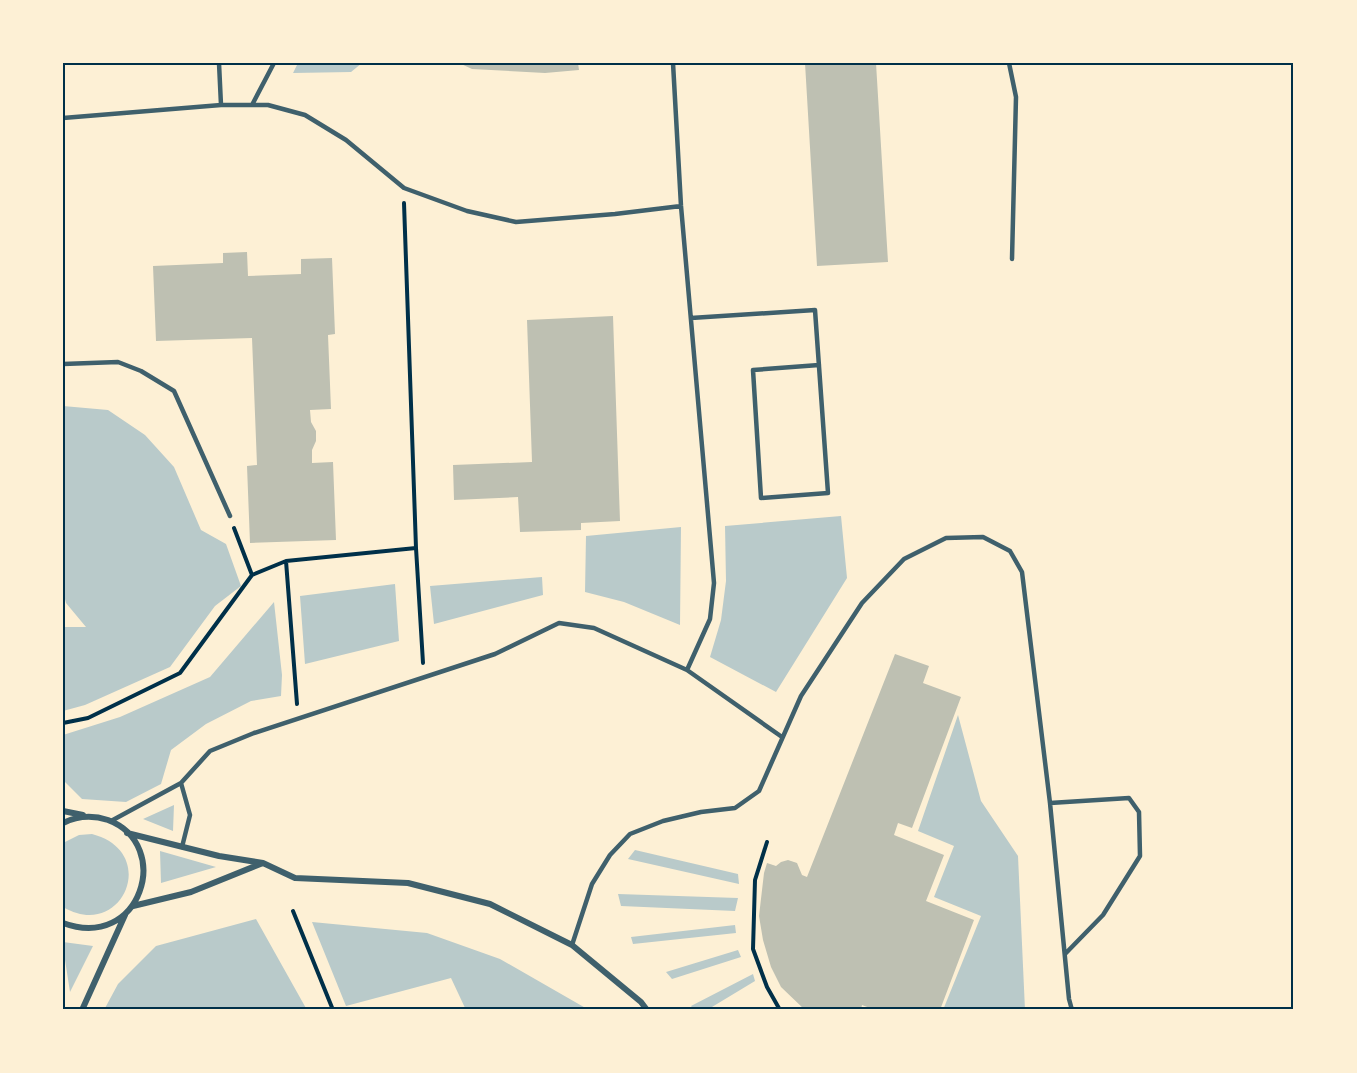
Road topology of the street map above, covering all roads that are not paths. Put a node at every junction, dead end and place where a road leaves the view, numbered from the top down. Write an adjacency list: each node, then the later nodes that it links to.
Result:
1 (219, 63): 5 (lane)
2 (274, 63): 6 (lane)
3 (673, 63): 8 (lane)
4 (1009, 63): 9 (lane)
5 (221, 105): 6 (lane); 7 (lane)
6 (252, 105): 8 (lane)
7 (63, 118)
8 (681, 206): 10 (lane)
9 (1012, 259)
10 (691, 318): 12 (lane); 14 (lane)
11 (63, 364): 13 (lane)
12 (819, 365): 12 (lane)
13 (230, 516)
14 (687, 670): 15 (lane); 16 (lane)
15 (782, 738): 17 (lane); 28 (lane)
16 (181, 783): 20 (lane); 23 (lane)
17 (1050, 803): 29 (lane); 29 (lane)
18 (63, 811): 19 (street)
19 (89, 817): 20 (street); 21 (street)
20 (111, 821): 22 (street)
21 (63, 823)
22 (127, 832): 23 (street); 25 (street)
23 (182, 847): 24 (street)
24 (263, 863): 25 (street); 28 (street)
25 (133, 906): 26 (street)
26 (125, 914): 27 (street); 30 (street)
27 (63, 923)
28 (573, 945): 31 (street)
29 (1065, 954): 32 (lane)
30 (82, 1010)
31 (647, 1010)
32 (1072, 1010)

